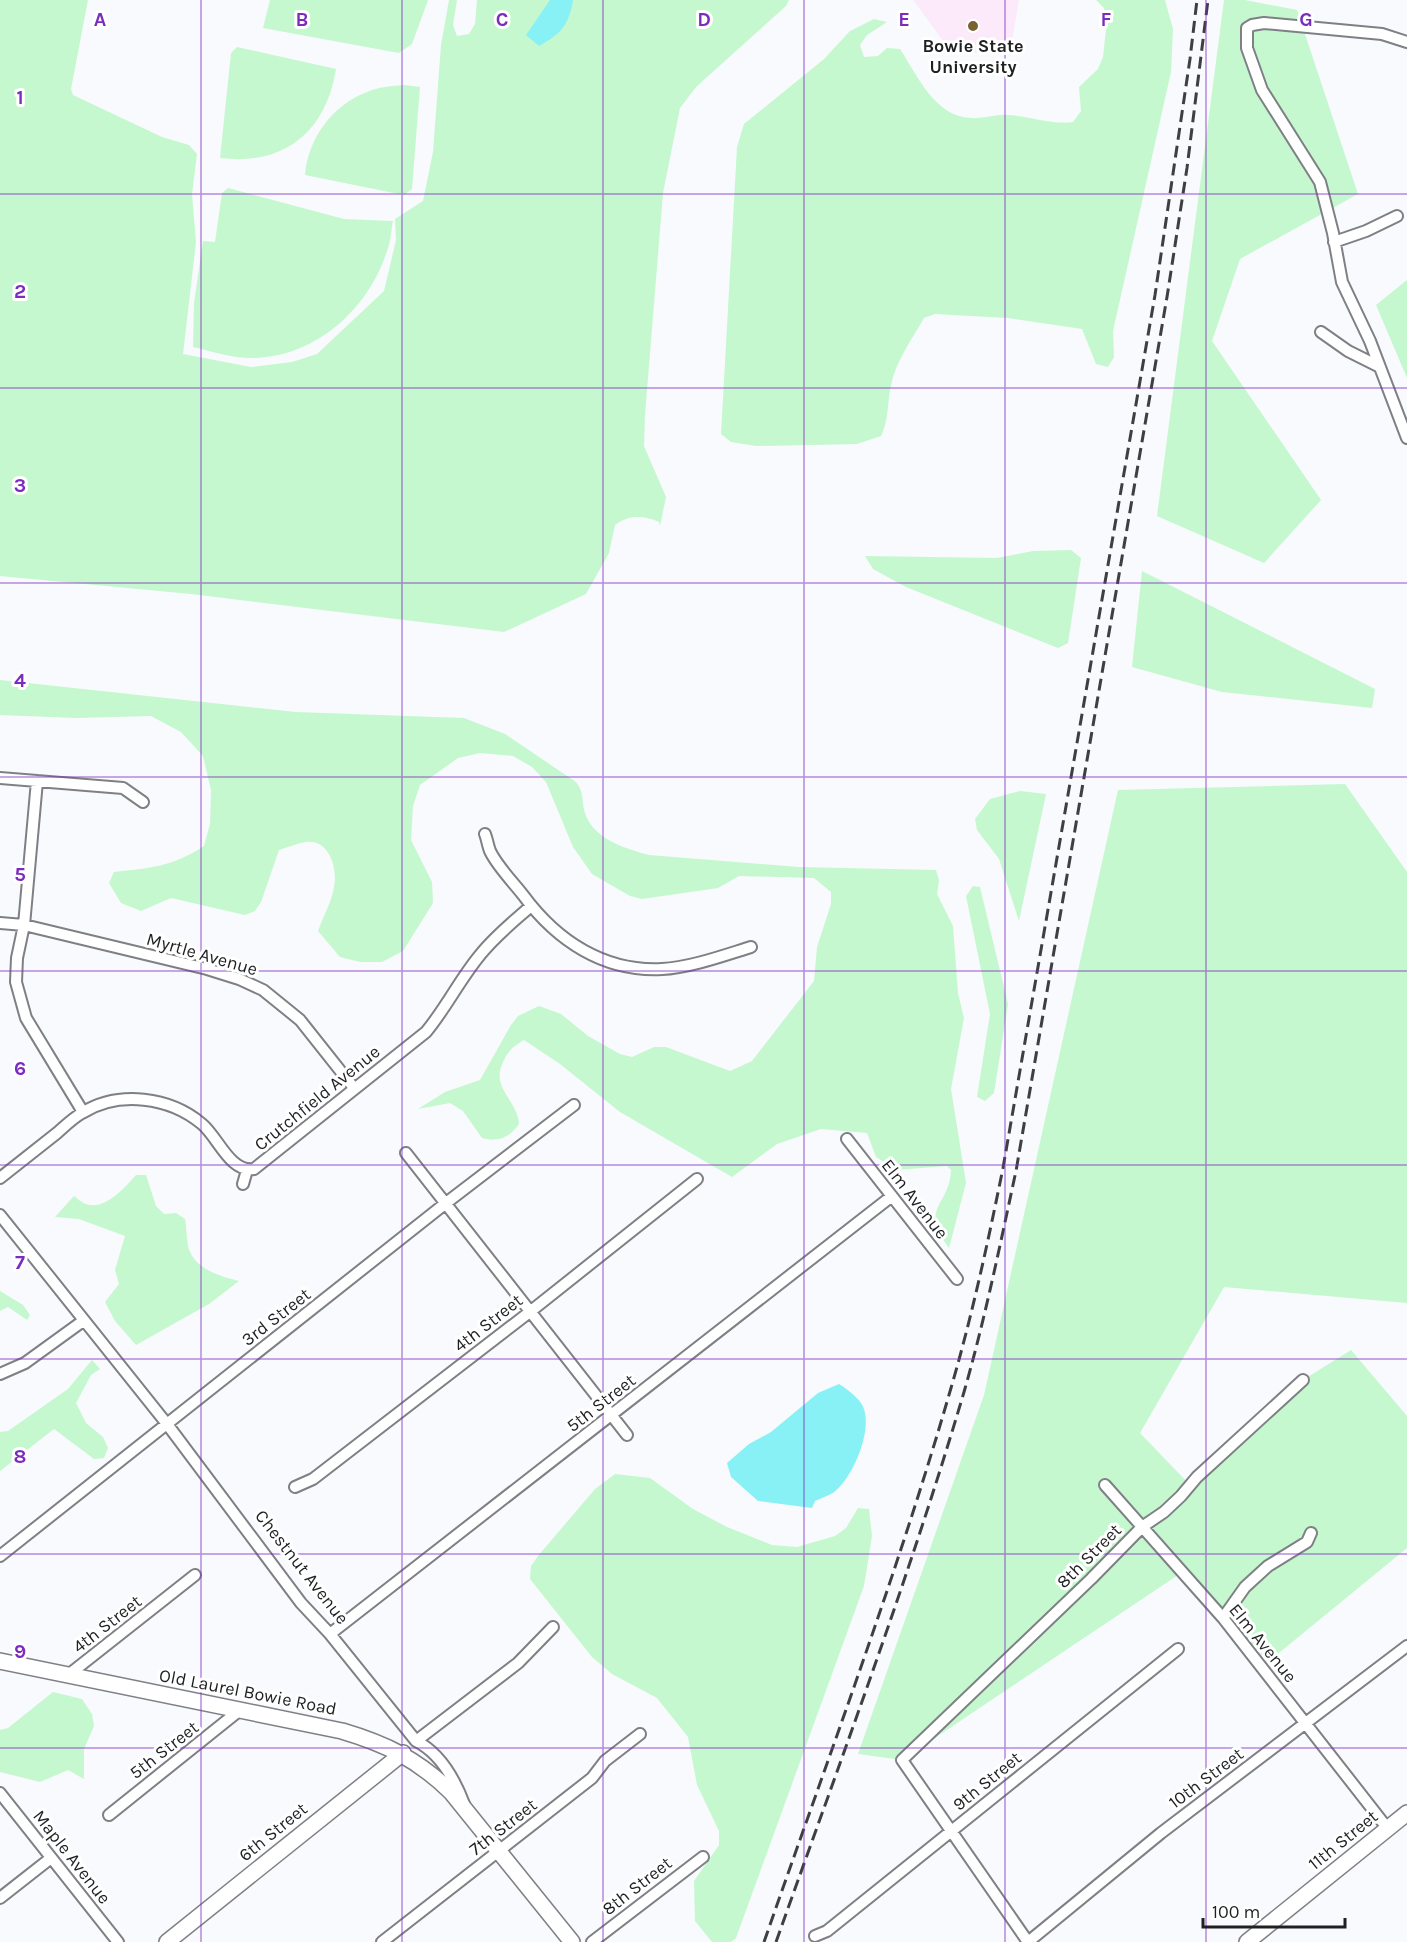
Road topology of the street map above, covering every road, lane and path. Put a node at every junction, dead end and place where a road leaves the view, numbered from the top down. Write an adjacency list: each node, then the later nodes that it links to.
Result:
1 (1407, 42): 3 (street)
2 (1397, 216): 3 (street)
3 (1334, 242): 5 (street)
4 (1321, 332): 5 (street)
5 (1380, 367): 6 (street)
6 (1407, 438)
7 (0, 778): 8 (street)
8 (37, 782): 9 (street); 13 (street)
9 (143, 802)
10 (485, 834): 11 (street)
11 (531, 906): 14 (street); 15 (street, Crutchfield Avenue)
12 (0, 923): 13 (street, Myrtle Avenue)
13 (24, 925): 15 (street, Myrtle Avenue); 17 (street)
14 (751, 947)
15 (354, 1088): 20 (street, Crutchfield Avenue)
16 (574, 1105): 25 (street, 3rd Street)
17 (83, 1112): 20 (street, Crutchfield Avenue); 21 (street, Crutchfield Avenue)
18 (847, 1139): 24 (street, Elm Avenue)
19 (406, 1153): 25 (street)
20 (247, 1170): 23 (street)
21 (0, 1178)
22 (697, 1179): 28 (street, 4th Street)
23 (243, 1184)
24 (892, 1197): 27 (street, Elm Avenue); 32 (street, 5th Street)
25 (447, 1203): 28 (street); 33 (street, 3rd Street)
26 (0, 1215): 29 (street, Chestnut Avenue)
27 (957, 1279)
28 (531, 1311): 32 (street); 36 (street, 4th Street)
29 (83, 1321): 30 (street); 33 (street, Chestnut Avenue)
30 (0, 1374)
31 (1303, 1380): 37 (street, 8th Street)
32 (613, 1415): 34 (street); 43 (street, 5th Street)
33 (167, 1424): 39 (street, 3rd Street); 43 (street, Chestnut Avenue)
34 (627, 1435)
35 (1105, 1485): 37 (street, Elm Avenue)
36 (295, 1487)
37 (1142, 1527): 41 (street, Elm Avenue); 58 (street, 8th Street)
38 (1311, 1533): 41 (street)
39 (0, 1556)
40 (195, 1575): 47 (street, 4th Street)
41 (1223, 1618): 49 (street, Elm Avenue)
42 (553, 1627): 51 (street)
43 (330, 1634): 51 (street, Chestnut Avenue)
44 (1407, 1646): 49 (street, 10th Street)
45 (1178, 1649): 58 (street, 9th Street)
46 (0, 1661): 47 (street, Old Laurel Bowie Road)
47 (67, 1676): 48 (street, Old Laurel Bowie Road)
48 (240, 1710): 52 (street, Old Laurel Bowie Road); 56 (street, 5th Street)
49 (1306, 1724): 57 (street, Elm Avenue); 69 (street, 10th Street)
50 (640, 1734): 59 (street, 7th Street)
51 (416, 1741): 54 (street, Chestnut Avenue)
52 (403, 1754): 54 (street, Old Laurel Bowie Road); 65 (street, 6th Street)
53 (0, 1793): 61 (street, Maple Avenue)
54 (466, 1809): 59 (street, Chestnut Avenue)
55 (1407, 1813): 57 (street, 11th Street)
56 (109, 1815)
57 (1388, 1829): 70 (street, 11th Street)
58 (951, 1831): 63 (street, 9th Street); 69 (street)
59 (499, 1851): 66 (street, 7th Street); 67 (street, Chestnut Avenue)
60 (703, 1857): 68 (street, 8th Street)
61 (51, 1858): 62 (street); 64 (street, Maple Avenue)
62 (0, 1898)
63 (814, 1936)
64 (118, 1942)
65 (167, 1942)
66 (382, 1942)
67 (572, 1942)
68 (592, 1942)
69 (1028, 1942)
70 (1247, 1942)

